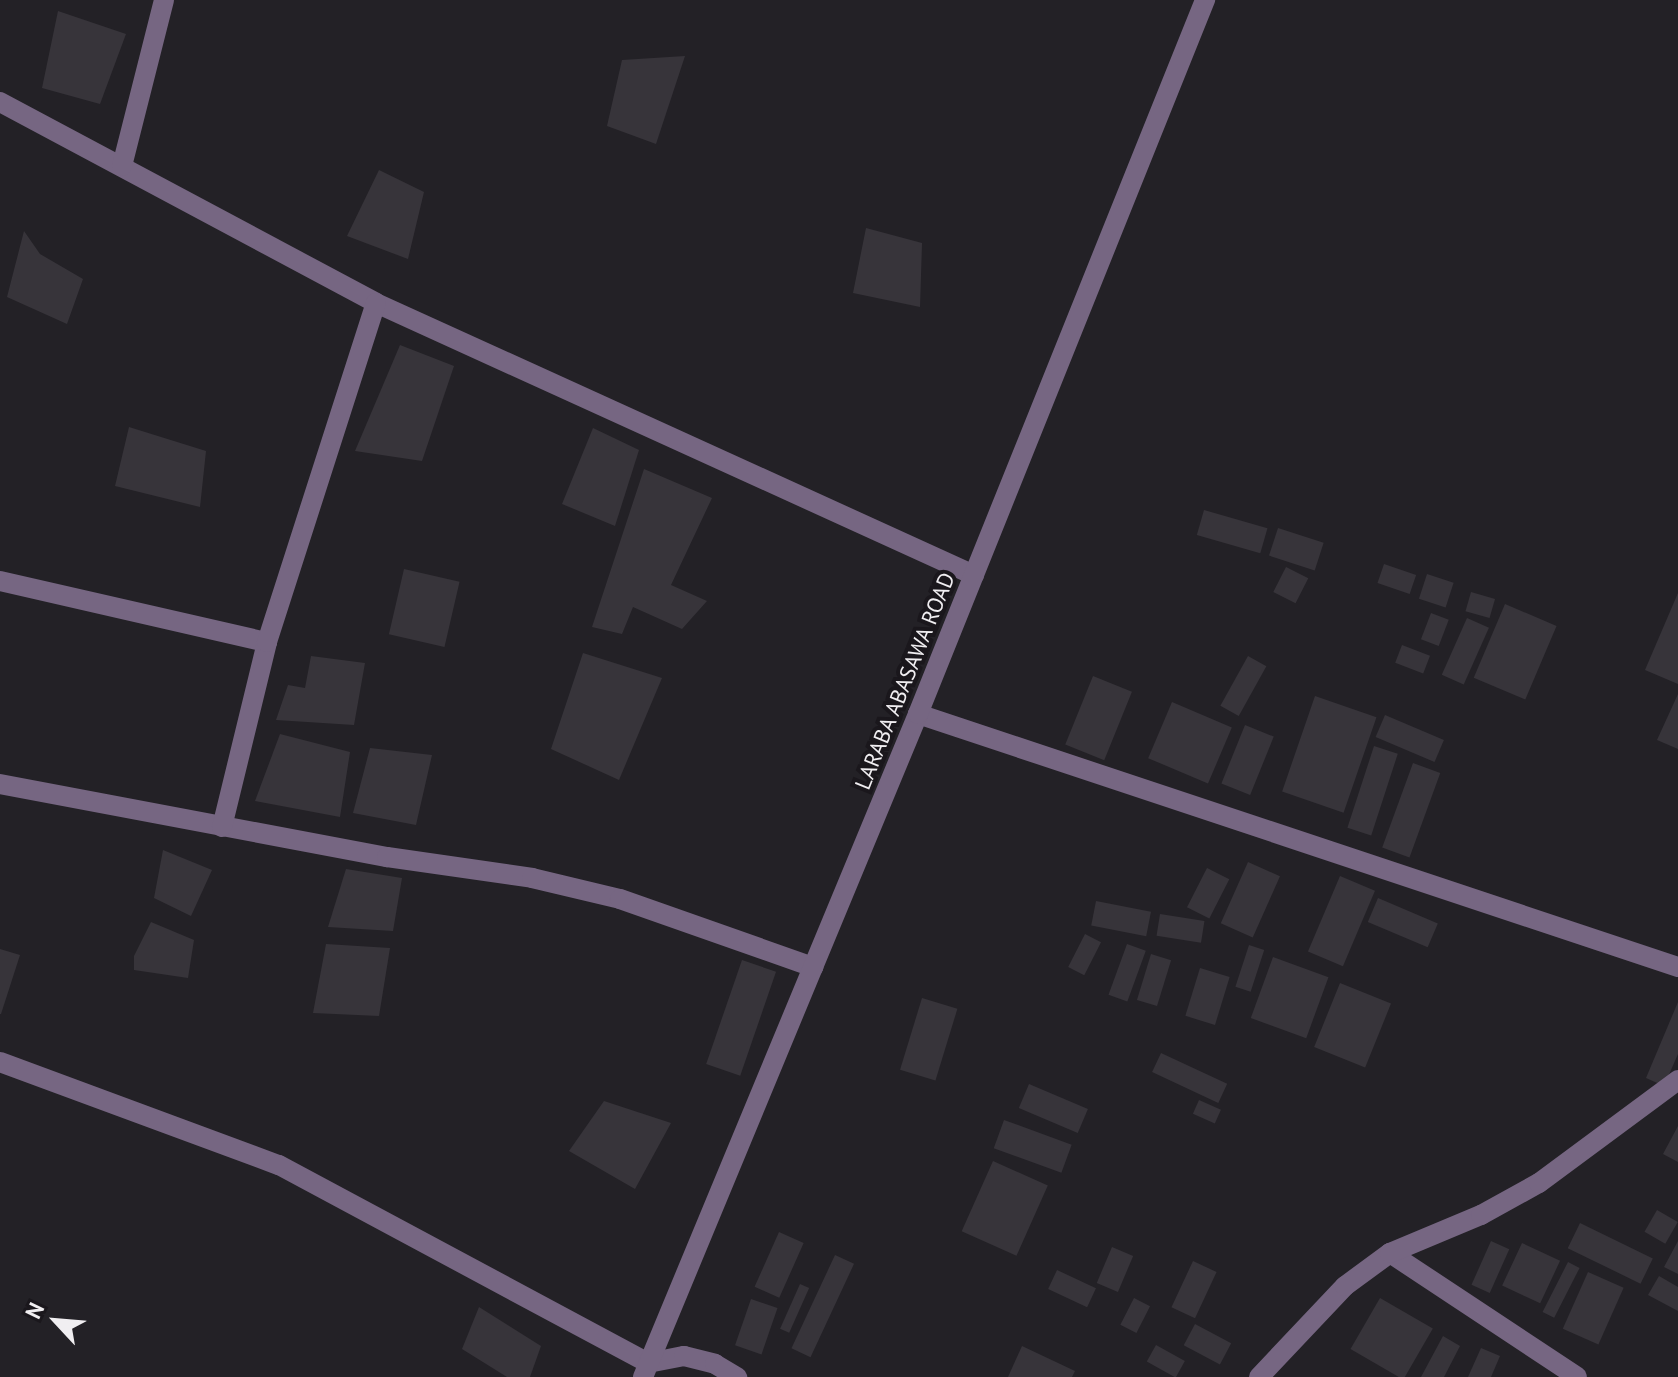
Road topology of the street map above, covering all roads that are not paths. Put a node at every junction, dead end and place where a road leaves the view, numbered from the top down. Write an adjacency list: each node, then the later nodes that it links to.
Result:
1 (164, 0): 4 (street)
2 (1205, 0): 6 (street, LARABA ABASAWA ROAD)
3 (0, 102): 4 (street)
4 (122, 166): 5 (street)
5 (376, 303): 6 (street); 8 (street)
6 (974, 575): 9 (street, LARABA ABASAWA ROAD)
7 (0, 581): 8 (street)
8 (267, 642): 11 (street)
9 (918, 714): 12 (street, LARABA ABASAWA ROAD); 13 (street)
10 (0, 784): 11 (street)
11 (222, 827): 12 (street)
12 (813, 967): 17 (street, LARABA ABASAWA ROAD)
13 (1678, 967)
14 (0, 1062): 17 (street)
15 (1678, 1080): 16 (street)
16 (1390, 1253): 19 (street); 20 (street)
17 (646, 1370): 18 (street)
18 (737, 1377)
19 (1259, 1377)
20 (1577, 1377)

